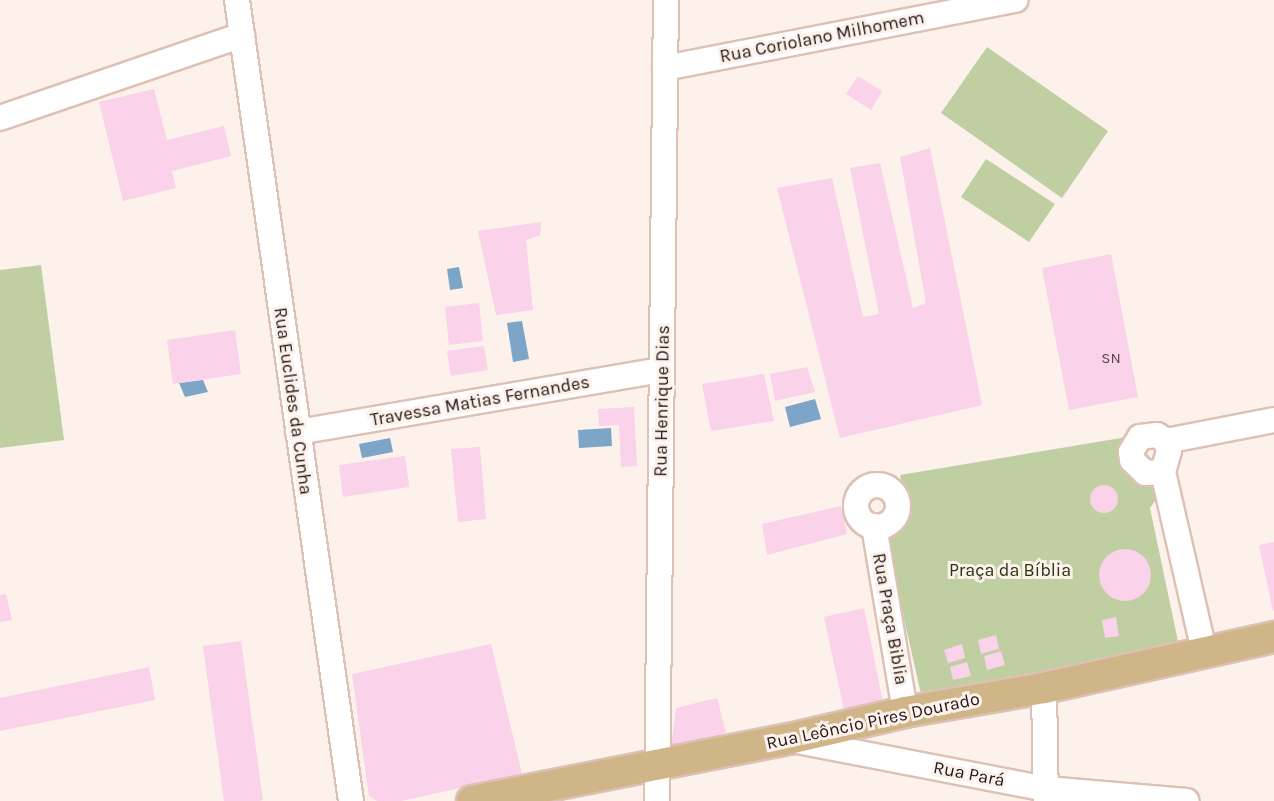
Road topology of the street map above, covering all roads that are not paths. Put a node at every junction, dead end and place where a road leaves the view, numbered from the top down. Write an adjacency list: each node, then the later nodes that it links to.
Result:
1 (237, 0): 4 (street, Rua Euclides da Cunha)
2 (666, 0): 5 (street, Rua Henrique Dias)
3 (1015, 0): 5 (street, Rua Coriolano Milhomem)
4 (242, 34): 6 (street); 9 (street, Rua Euclides da Cunha)
5 (665, 68): 7 (street, Rua Henrique Dias)
6 (0, 118)
7 (662, 370): 9 (street, Travessa Matias Fernandes); 18 (street, Rua Henrique Dias)
8 (1274, 420): 10 (street)
9 (298, 432): 20 (street, Rua Euclides da Cunha)
10 (1166, 441): 11 (street); 11 (street)
11 (1163, 472): 14 (street)
12 (874, 526): 16 (street, Rua Praça Biblia)
13 (1274, 637): 14 (main road, Rua Leôncio Pires Dourado)
14 (1204, 651): 15 (main road, Rua Leôncio Pires Dourado)
15 (1044, 688): 16 (main road, Rua Leôncio Pires Dourado); 19 (street)
16 (905, 712): 17 (main road, Rua Leôncio Pires Dourado)
17 (789, 739): 18 (main road, Rua Leôncio Pires Dourado); 19 (street, Rua Pará)
18 (657, 762): 21 (main road, Rua Leôncio Pires Dourado); 22 (street, Rua Henrique Dias)
19 (1046, 795): 23 (street, Rua Pará)
20 (351, 801)
21 (472, 801)
22 (657, 801)
23 (1186, 801)

